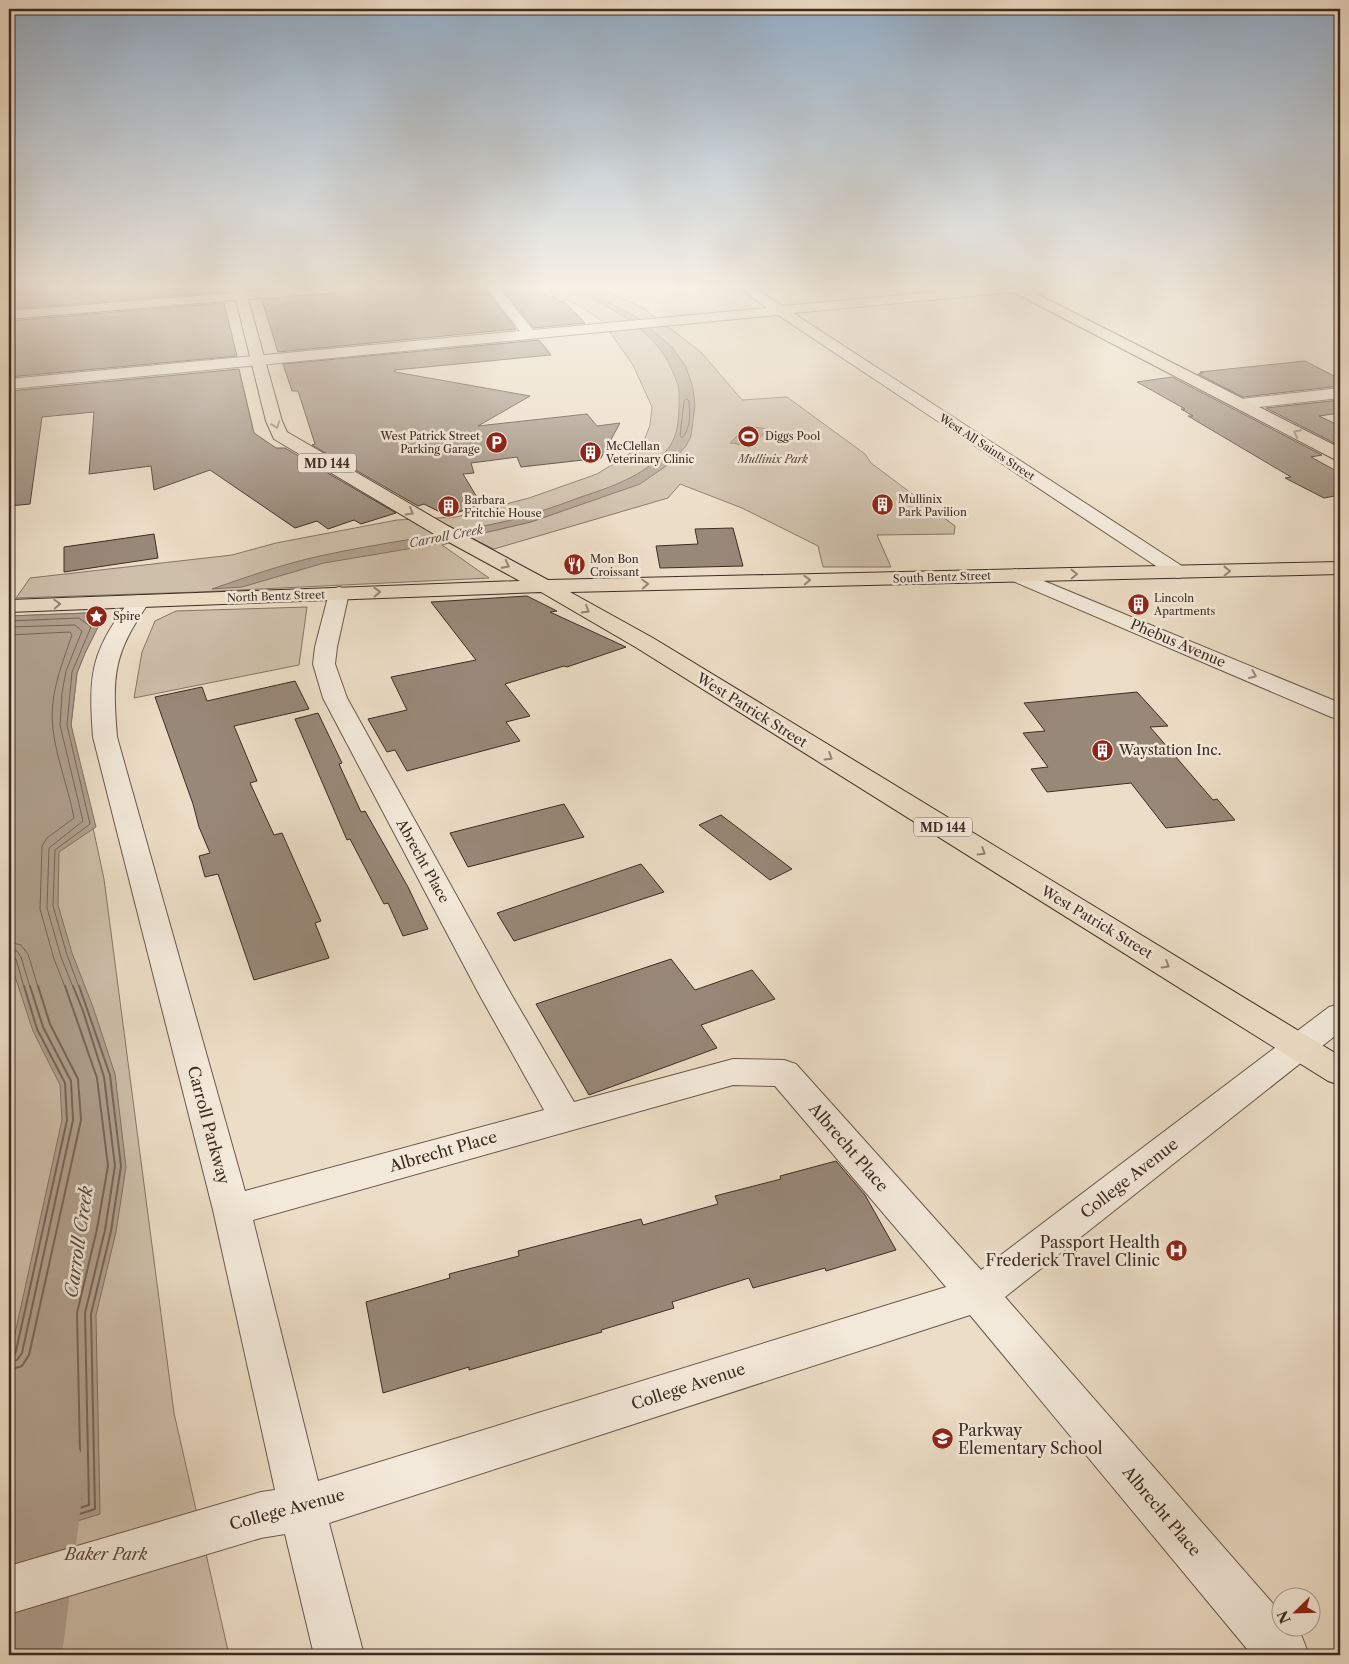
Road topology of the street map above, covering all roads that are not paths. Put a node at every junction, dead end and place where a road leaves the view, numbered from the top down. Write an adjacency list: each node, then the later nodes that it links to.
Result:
1 (208, 366): 5 (street)
2 (260, 366): 12 (main road, West Patrick Street / MD 144, one-way to 12)
3 (864, 366): 10 (street, West All Saints Street)
4 (1166, 366): 7 (main road)
5 (9, 384)
6 (1340, 393): 7 (street)
7 (1241, 404): 8 (main road, one-way to 7)
8 (1340, 455)
9 (1340, 568): 10 (main road, South Bentz Street, one-way to 9)
10 (1178, 572): 11 (main road, South Bentz Street, one-way to 10)
11 (1015, 575): 12 (main road, South Bentz Street, one-way to 11); 16 (street, Phebus Avenue, one-way to 16)
12 (543, 586): 13 (main road, North Bentz Street, one-way to 12); 18 (main road, West Patrick Street / MD 144, one-way to 18)
13 (339, 593): 14 (main road, North Bentz Street); 20 (street, Abrecht Place)
14 (139, 601): 15 (main road, North Bentz Street, one-way to 14); 21 (street, Carroll Parkway)
15 (9, 606)
16 (1340, 712)
17 (1340, 1015): 18 (street, College Avenue)
18 (1299, 1046): 19 (main road, West Patrick Street / MD 144); 22 (street, College Avenue)
19 (1340, 1072)
20 (565, 1117): 21 (street, Albrecht Place); 22 (street, Albrecht Place)
21 (232, 1210): 23 (street, Carroll Parkway)
22 (978, 1294): 23 (street, College Avenue); 26 (street, Albrecht Place)
23 (302, 1509): 24 (street, College Avenue); 25 (street, Carroll Parkway)
24 (9, 1590)
25 (339, 1655)
26 (1284, 1655)

